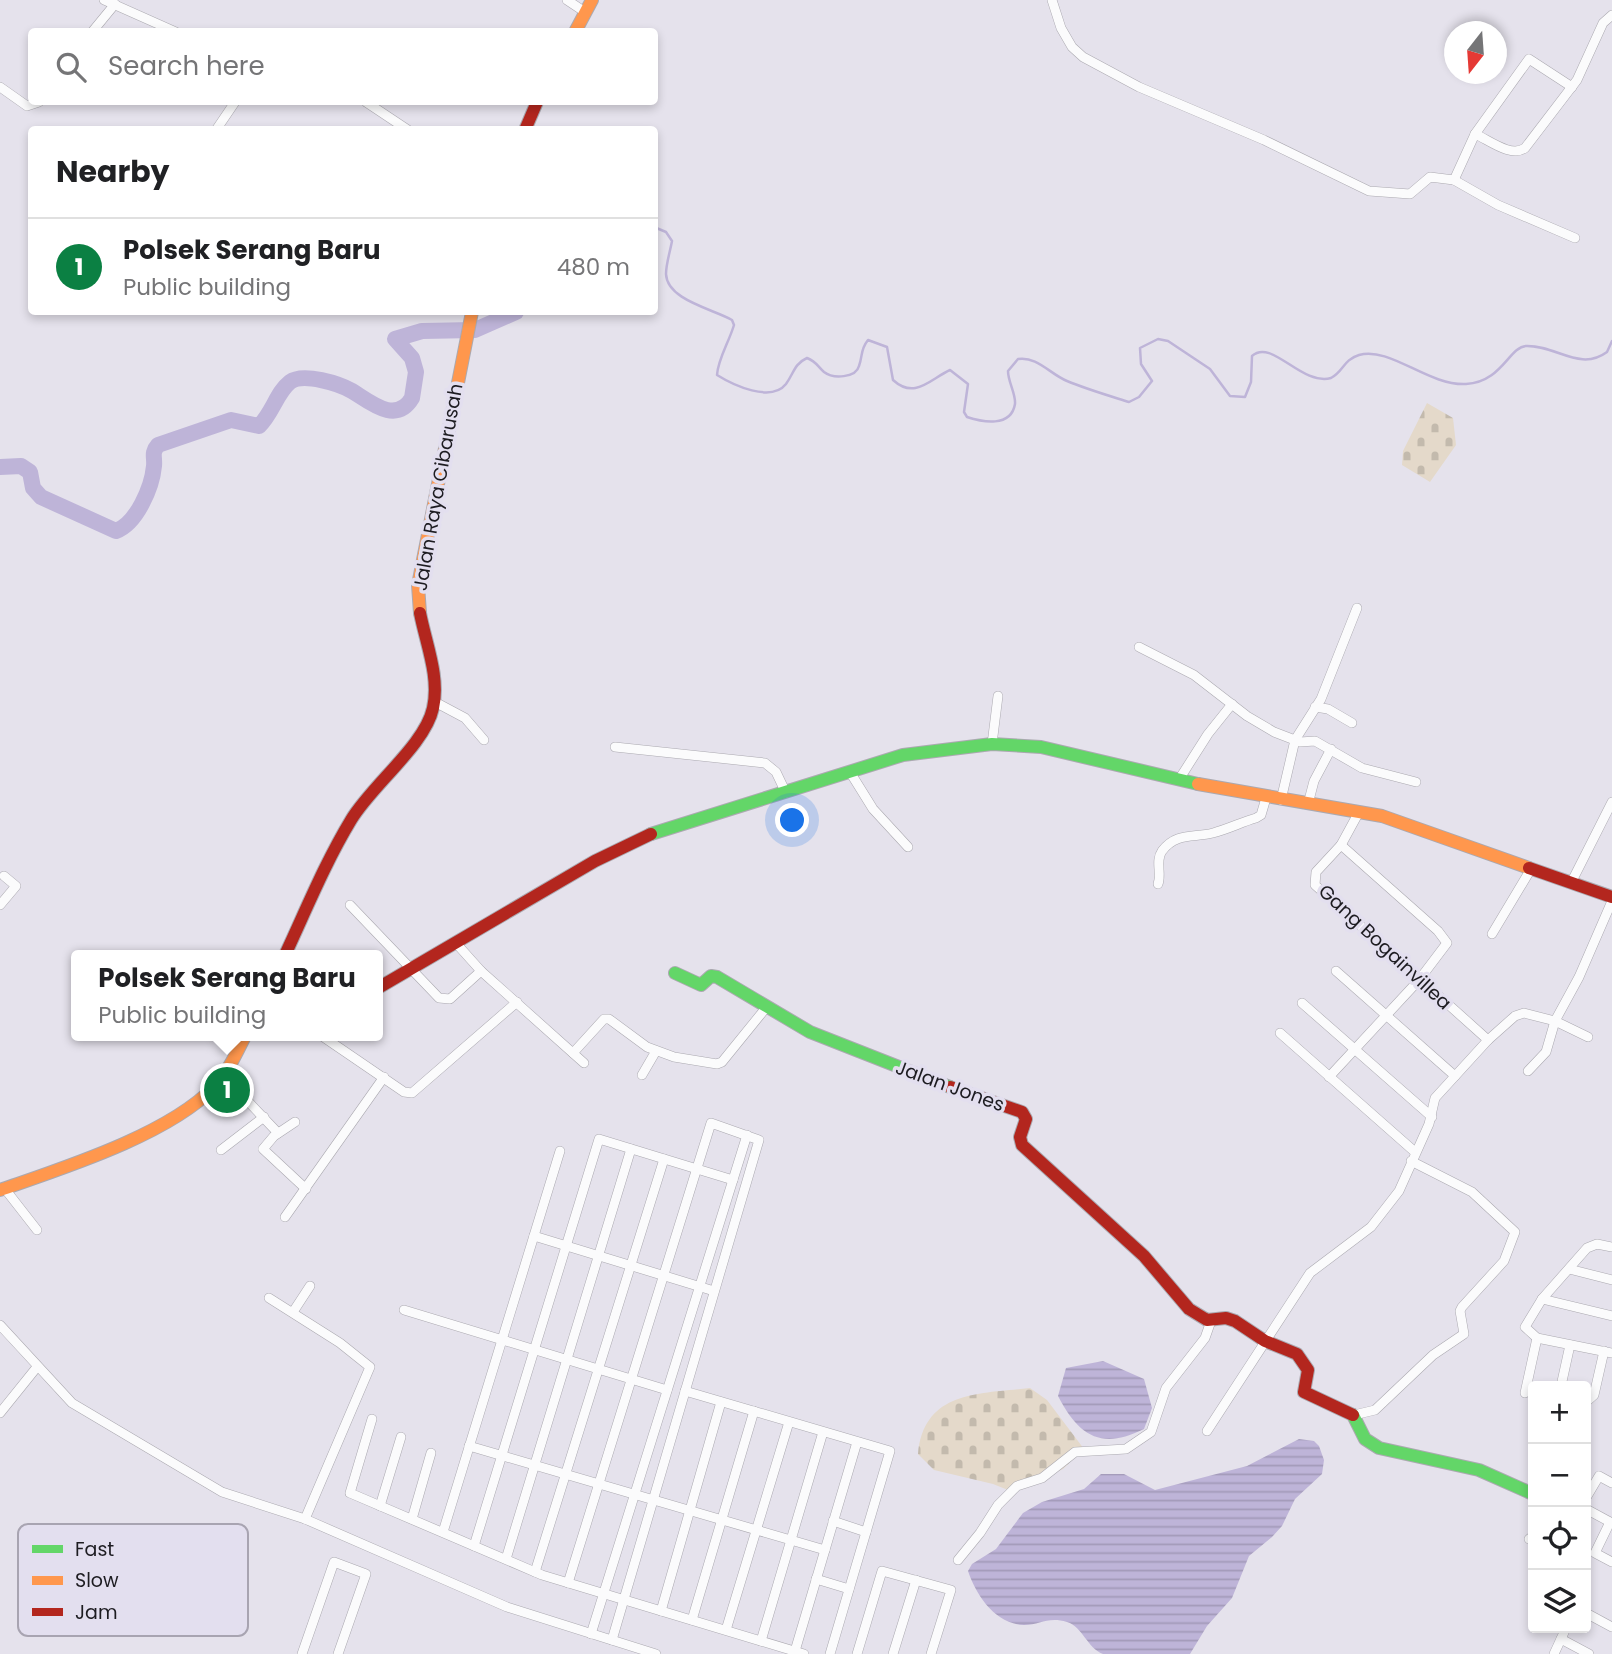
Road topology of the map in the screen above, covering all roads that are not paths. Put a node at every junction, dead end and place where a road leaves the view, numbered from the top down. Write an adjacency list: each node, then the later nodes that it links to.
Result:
1 (104, 0): 5 (street)
2 (567, 0): 7 (street)
3 (592, 0): 7 (street)
4 (1052, 0): 22 (street)
5 (115, 4): 6 (street); 9 (street)
6 (127, 4): 10 (street)
7 (585, 12): 11 (street)
8 (1612, 15): 13 (street)
9 (95, 28)
10 (170, 28)
11 (577, 28)
12 (0, 87): 14 (street)
13 (1572, 87): 21 (street); 21 (street)
14 (30, 105)
15 (233, 105): 18 (street)
16 (370, 105): 19 (street)
17 (536, 105): 20 (street)
18 (219, 126)
19 (402, 126)
20 (527, 126)
21 (1475, 134): 22 (street)
22 (1454, 180): 23 (street)
23 (1575, 238)
24 (471, 316): 28 (street, Jalan Raya Cibarusah)
25 (1357, 608): 30 (street)
26 (1139, 647): 29 (street)
27 (998, 696): 34 (street)
28 (435, 702): 32 (street); 57 (street)
29 (1232, 704): 33 (street); 38 (street)
30 (1315, 707): 31 (street); 33 (street)
31 (1352, 723)
32 (484, 740)
33 (1296, 740): 36 (street); 42 (street)
34 (992, 744): 37 (street); 38 (street)
35 (615, 747): 40 (street)
36 (1331, 750): 39 (street); 44 (street)
37 (850, 772): 40 (street); 47 (street)
38 (1180, 778): 41 (street)
39 (1416, 782)
40 (786, 793): 56 (street)
41 (1266, 798): 42 (street); 51 (street)
42 (1281, 800): 44 (street)
43 (1612, 802): 50 (street)
44 (1308, 804): 45 (street)
45 (1359, 812): 46 (street, Gang Bogainvillea); 48 (street)
46 (1341, 845): 62 (street, Gang Bogainvillea); 62 (street)
47 (908, 848)
48 (1531, 869): 50 (street); 55 (street)
49 (4, 876): 53 (street)
50 (1571, 883): 52 (street)
51 (1158, 884)
52 (1612, 899): 68 (street)
53 (0, 905)
54 (350, 905): 58 (street)
55 (1492, 934)
56 (455, 942): 58 (street); 59 (street)
57 (287, 950)
58 (409, 969): 59 (street); 63 (street)
59 (481, 971): 64 (street)
60 (1336, 971): 67 (street)
61 (675, 973): 66 (street, Jalan Jones)
62 (1419, 980): 67 (street); 71 (street, Gang Bogainvillea)
63 (383, 984)
64 (517, 1002): 76 (street); 82 (street)
65 (1302, 1003): 74 (street)
66 (765, 1009): 75 (street); 116 (street, Jalan Jones)
67 (1385, 1014): 74 (street); 81 (street)
68 (1555, 1021): 70 (street); 71 (street); 78 (street)
69 (1280, 1033): 83 (street)
70 (1588, 1037)
71 (1488, 1040): 81 (street)
72 (242, 1041): 79 (street)
73 (330, 1041): 82 (street)
74 (1354, 1050): 83 (street); 85 (street)
75 (656, 1051): 76 (street); 80 (street)
76 (573, 1053): 77 (street)
77 (584, 1063)
78 (1528, 1071)
79 (223, 1075): 84 (street); 97 (street)
80 (642, 1075)
81 (1455, 1076): 85 (street)
82 (384, 1077): 96 (street)
83 (1329, 1077): 92 (street)
84 (264, 1117): 87 (street); 90 (street)
85 (1432, 1117): 92 (street)
86 (295, 1122): 87 (street)
87 (278, 1133): 96 (street)
88 (747, 1135): 94 (street); 95 (street); 110 (street)
89 (631, 1149): 93 (street); 101 (street); 103 (street)
90 (221, 1150)
91 (560, 1151): 100 (street)
92 (1413, 1157): 120 (street); 136 (street)
93 (664, 1159): 94 (street); 104 (street)
94 (697, 1169): 95 (street); 106 (street)
95 (733, 1180): 109 (street)
96 (306, 1189): 98 (street)
97 (2, 1190): 99 (street)
98 (285, 1217)
99 (37, 1230)
100 (534, 1236): 101 (street); 119 (street)
101 (566, 1246): 103 (street); 122 (street)
102 (1612, 1247): 105 (street)
103 (598, 1255): 104 (street); 124 (street)
104 (631, 1265): 106 (street); 126 (street)
105 (1569, 1269): 107 (street); 112 (street)
106 (664, 1275): 109 (street); 127 (street)
107 (1612, 1280)
108 (310, 1286): 114 (street)
109 (700, 1286): 110 (street); 129 (street)
110 (714, 1291): 130 (street)
111 (269, 1298): 114 (street)
112 (1542, 1299): 115 (street); 118 (street)
113 (404, 1310): 119 (street)
114 (293, 1312): 157 (street)
115 (1612, 1316)
116 (1211, 1321): 120 (street, Jalan Jones); 169 (street)
117 (0, 1325): 125 (street)
118 (1537, 1338): 121 (street); 131 (street)
119 (502, 1340): 122 (street); 143 (street)
120 (1265, 1341): 136 (street, Jalan Jones); 139 (street)
121 (1570, 1345): 123 (street); 128 (street)
122 (534, 1349): 124 (street); 145 (street)
123 (1608, 1352): 132 (street)
124 (567, 1359): 126 (street); 146 (street)
125 (37, 1367): 135 (street); 157 (street)
126 (598, 1369): 127 (street); 147 (street)
127 (632, 1379): 129 (street); 149 (street)
128 (1562, 1381)
129 (667, 1390): 152 (street)
130 (685, 1391): 133 (street); 153 (street)
131 (1525, 1393)
132 (1591, 1398)
133 (721, 1402): 134 (street); 155 (street)
134 (754, 1411): 138 (street); 159 (street)
135 (0, 1413)
136 (1354, 1415): 151 (street)
137 (372, 1419): 154 (street)
138 (789, 1422): 140 (street); 162 (street)
139 (1207, 1431)
140 (823, 1432): 142 (street); 165 (street)
141 (401, 1437): 154 (street)
142 (857, 1441): 160 (street); 164 (street)
143 (469, 1446): 145 (street); 163 (street)
144 (431, 1453): 158 (street)
145 (502, 1455): 146 (street); 166 (street)
146 (534, 1465): 147 (street); 168 (street)
147 (566, 1474): 149 (street); 171 (street)
148 (1612, 1483): 150 (street)
149 (599, 1484): 152 (street); 174 (street)
150 (1591, 1490)
151 (1528, 1492)
152 (635, 1494): 153 (street); 176 (street)
153 (653, 1500): 155 (street); 177 (street)
154 (380, 1506): 158 (street)
155 (690, 1511): 159 (street); 178 (street)
156 (1591, 1512): 161 (street)
157 (304, 1519): 184 (street)
158 (412, 1519): 163 (street)
159 (722, 1520): 162 (street); 180 (street)
160 (833, 1521): 164 (street); 167 (street)
161 (1611, 1523): 170 (street)
162 (757, 1530): 165 (street); 182 (street)
163 (443, 1532): 166 (street)
164 (866, 1532): 175 (street)
165 (791, 1540): 167 (street); 187 (street)
166 (474, 1546): 168 (street)
167 (825, 1550): 172 (street)
168 (506, 1559): 171 (street)
169 (958, 1560)
170 (1612, 1562)
171 (535, 1572): 174 (street)
172 (816, 1579): 175 (street); 188 (street)
173 (916, 1580): 193 (street); 194 (street); 195 (street)
174 (568, 1583): 176 (street)
175 (849, 1589): 192 (street)
176 (604, 1594): 177 (street); 184 (street)
177 (624, 1600): 178 (street); 186 (street)
178 (661, 1611): 180 (street)
179 (1591, 1616): 181 (street)
180 (692, 1620): 182 (street)
181 (1612, 1627)
182 (726, 1630): 187 (street)
183 (1564, 1633): 185 (street)
184 (591, 1634): 186 (street)
185 (1561, 1639): 196 (street); 197 (street)
186 (612, 1640): 191 (street)
187 (761, 1641): 188 (street)
188 (799, 1653)
189 (302, 1654): 190 (street)
190 (338, 1654)
191 (656, 1654)
192 (830, 1654)
193 (857, 1654)
194 (894, 1654)
195 (931, 1654)
196 (1554, 1654)
197 (1589, 1654)

